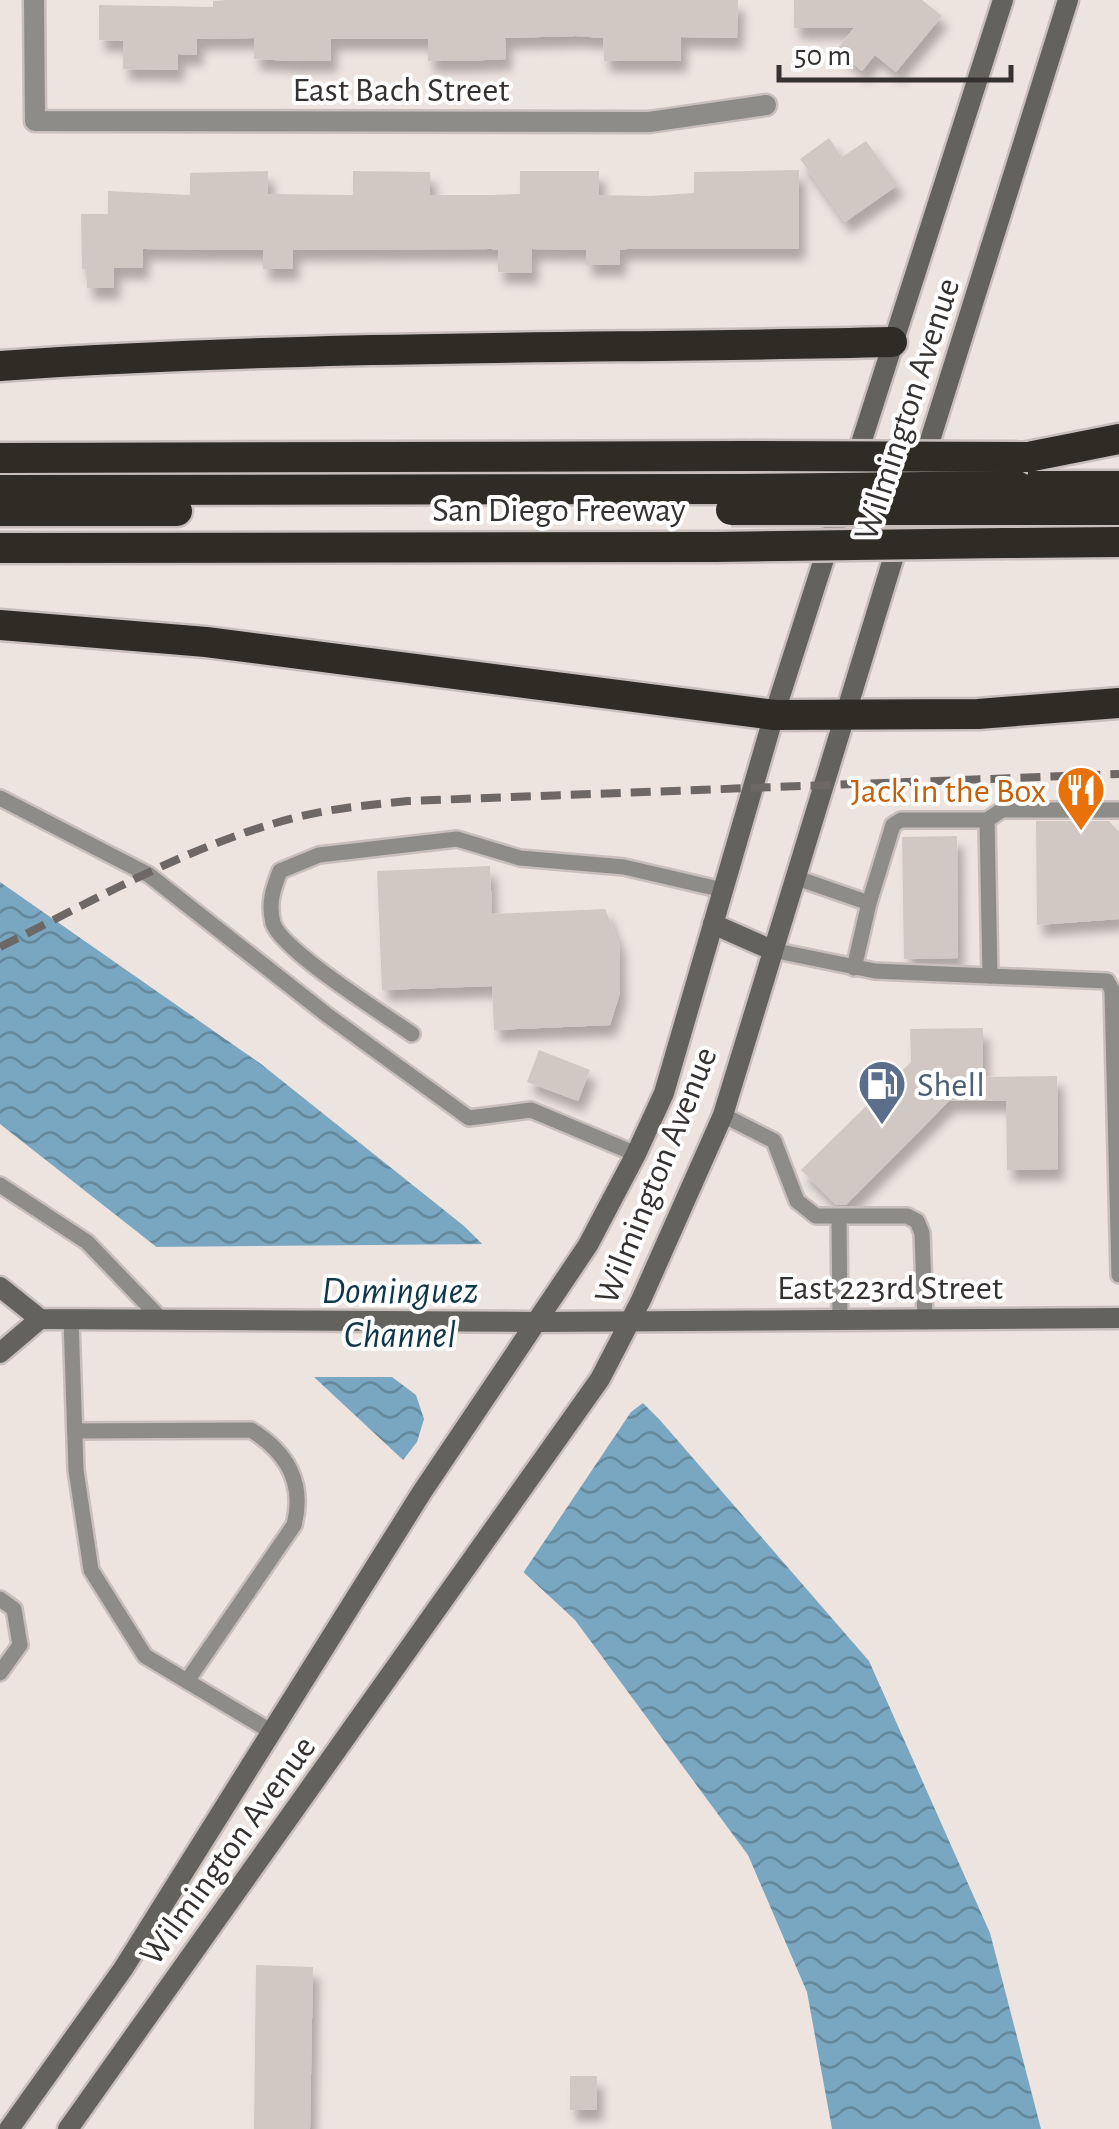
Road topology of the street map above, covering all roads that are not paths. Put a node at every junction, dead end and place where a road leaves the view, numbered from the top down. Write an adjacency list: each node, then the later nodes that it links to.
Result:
1 (34, 0): 4 (street, East Bach Street)
2 (1003, 0): 5 (main road, Wilmington Avenue)
3 (1068, 0): 22 (main road, Wilmington Avenue)
4 (766, 105)
5 (892, 342): 6 (highway); 21 (main road, Wilmington Avenue)
6 (0, 366)
7 (1119, 438): 9 (highway)
8 (1119, 456): 9 (highway, San Diego Freeway)
9 (1028, 457): 10 (highway, San Diego Freeway, bridge)
10 (0, 458)
11 (1119, 486): 13 (highway)
12 (0, 490): 14 (highway)
13 (1014, 498): 14 (highway, bridge); 15 (highway)
14 (734, 500): 16 (highway)
15 (1119, 510)
16 (0, 511)
17 (1119, 542): 18 (highway, San Diego Freeway, bridge)
18 (0, 548)
19 (0, 626): 21 (highway)
20 (1119, 703): 22 (highway)
21 (774, 715): 22 (highway); 27 (main road, Wilmington Avenue)
22 (842, 718): 26 (main road, Wilmington Avenue)
23 (0, 798): 36 (lane)
24 (1119, 810): 25 (lane)
25 (987, 820): 28 (lane); 33 (lane)
26 (794, 877): 28 (lane); 30 (main road, Wilmington Avenue)
27 (723, 890): 29 (main road, Wilmington Avenue); 34 (lane)
28 (870, 904): 31 (lane)
29 (713, 924): 30 (main road); 36 (main road, Wilmington Avenue)
30 (772, 950): 31 (lane); 35 (main road, Wilmington Avenue)
31 (854, 968): 33 (lane)
32 (1113, 975): 33 (lane); 39 (lane)
33 (990, 976)
34 (412, 1034)
35 (723, 1115): 38 (lane); 47 (main road, Wilmington Avenue)
36 (636, 1154): 48 (main road, Wilmington Avenue)
37 (0, 1185): 44 (lane)
38 (838, 1218): 45 (lane); 46 (lane)
39 (1119, 1274)
40 (0, 1288): 42 (main road)
41 (1119, 1318): 46 (main road, East 223rd Street)
42 (40, 1319): 43 (main road); 49 (main road)
43 (72, 1319): 44 (main road); 50 (lane)
44 (161, 1319): 48 (main road, East 223rd Street)
45 (840, 1319): 46 (main road, East 223rd Street); 47 (main road, East 223rd Street)
46 (925, 1319)
47 (631, 1321): 48 (main road, East 223rd Street); 56 (main road, Wilmington Avenue)
48 (538, 1322): 54 (main road, Wilmington Avenue)
49 (0, 1353)
50 (74, 1431): 53 (lane); 53 (lane)
51 (0, 1599): 52 (lane)
52 (0, 1673)
53 (187, 1681): 54 (lane)
54 (272, 1732): 55 (main road, Wilmington Avenue)
55 (10, 2129)
56 (68, 2129)

